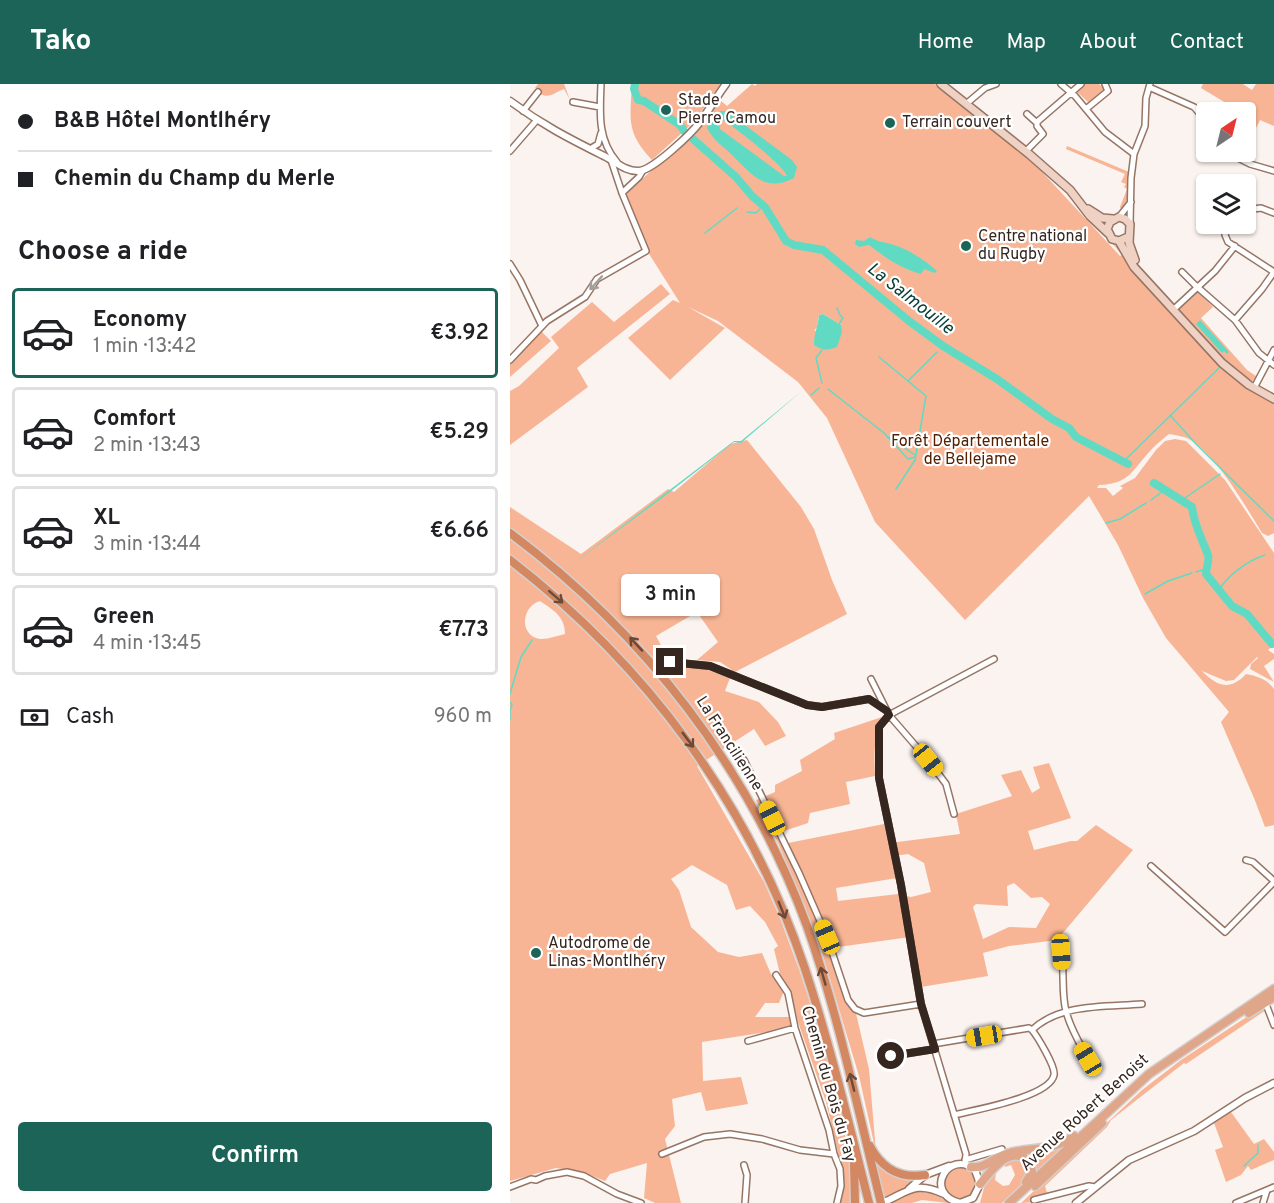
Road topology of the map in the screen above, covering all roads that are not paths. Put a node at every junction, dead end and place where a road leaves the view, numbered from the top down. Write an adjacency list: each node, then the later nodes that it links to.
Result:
1 (601, 84): 14 (street)
2 (726, 84): 29 (street)
3 (941, 84): 13 (main road)
4 (996, 84): 13 (street)
5 (1061, 84): 10 (street)
6 (1082, 84): 10 (street)
7 (1105, 84): 15 (street)
8 (1150, 86): 16 (street); 25 (street)
9 (538, 92): 17 (street)
10 (1072, 93): 15 (street); 20 (street)
11 (510, 101): 17 (street)
12 (573, 102): 14 (street)
13 (966, 104): 24 (main road)
14 (600, 107): 21 (street)
15 (1086, 109): 25 (street)
16 (1196, 109)
17 (523, 111): 19 (street)
18 (1027, 114): 20 (street)
19 (536, 121): 22 (street); 23 (street)
20 (1037, 123): 24 (street)
21 (602, 132): 22 (street); 28 (street)
22 (590, 149): 26 (street)
23 (510, 151)
24 (1027, 153): 35 (main road); 37 (main road)
25 (1134, 154): 32 (street)
26 (611, 160): 28 (street); 31 (street)
27 (1246, 162): 30 (street)
28 (620, 165): 29 (street)
29 (643, 170): 31 (street)
30 (1274, 171)
31 (621, 193): 49 (street, one-way to 49)
32 (1132, 201): 35 (street); 36 (street)
33 (1256, 209): 34 (street)
34 (1274, 213)
35 (1116, 218): 36 (main road); 37 (main road)
36 (1130, 224): 39 (main road)
37 (1108, 233): 40 (main road)
38 (1225, 234): 41 (street)
39 (1128, 237): 40 (main road); 43 (main road)
40 (1119, 241): 43 (main road)
41 (1235, 246): 45 (street); 46 (street)
42 (510, 264): 49 (street)
43 (1139, 271): 47 (main road)
44 (1182, 272): 46 (street)
45 (1274, 272): 48 (street)
46 (1198, 287): 47 (street); 48 (street)
47 (1173, 310): 54 (main road)
48 (1235, 320): 52 (street)
49 (542, 326): 51 (street)
50 (1274, 350): 52 (street)
51 (510, 360)
52 (1268, 361): 53 (street); 54 (street)
53 (1274, 365)
54 (1254, 388): 55 (main road)
55 (1274, 399)
56 (510, 533): 84 (highway, La Francilienne, one-way to 56)
57 (510, 560): 86 (highway, La Francilienne, one-way to 86)
58 (994, 659): 61 (street)
59 (670, 662): 61 (street)
60 (871, 679): 61 (street)
61 (888, 713): 63 (street); 71 (street)
62 (744, 760): 71 (street)
63 (954, 814)
64 (1246, 860): 66 (street)
65 (1151, 866): 66 (street)
66 (1274, 882)
67 (1057, 940): 74 (street)
68 (776, 975): 76 (street, Chemin du Bois du Fay)
69 (1274, 990): 85 (main road, Avenue Robert Benoist)
70 (1274, 996): 114 (main road, Avenue Robert Benoist)
71 (921, 1004): 79 (street)
72 (1142, 1004): 74 (street)
73 (1267, 1007): 75 (street)
74 (1066, 1011): 77 (street); 81 (street)
75 (1274, 1025)
76 (795, 1028): 78 (street); 89 (street, Chemin du Bois du Fay)
77 (1032, 1030): 79 (street); 83 (street)
78 (748, 1041)
79 (934, 1047): 80 (street); 83 (street)
80 (891, 1056)
81 (1088, 1059)
82 (1274, 1083): 96 (street)
83 (954, 1115): 90 (street)
84 (864, 1131): 93 (highway); 110 (highway, La Francilienne)
85 (1085, 1131): 90 (main road); 113 (main road, Avenue Robert Benoist)
86 (851, 1134): 108 (highway); 109 (highway, La Francilienne)
87 (1002, 1149): 90 (street)
88 (662, 1154): 89 (street)
89 (834, 1154): 107 (street, Chemin du Bois du Fay)
90 (967, 1164): 92 (street); 94 (street)
91 (744, 1165): 106 (street)
92 (952, 1166): 93 (street); 101 (street)
93 (926, 1175): 100 (street)
94 (980, 1184): 102 (street); 113 (main road)
95 (510, 1187): 105 (street)
96 (1095, 1187): 98 (street); 104 (street)
97 (1274, 1187): 99 (street)
98 (1071, 1190): 103 (street); 104 (street)
99 (1267, 1190): 115 (street); 116 (street)
100 (907, 1191): 101 (street); 110 (street)
101 (944, 1194): 111 (street)
102 (977, 1194): 111 (street); 112 (street)
103 (1034, 1200)
104 (1078, 1201)
105 (641, 1203)
106 (745, 1203)
107 (837, 1203)
108 (855, 1203)
109 (869, 1203)
110 (882, 1203)
111 (960, 1203)
112 (977, 1203)
113 (1006, 1203)
114 (1017, 1203)
115 (1236, 1203)
116 (1263, 1203)

